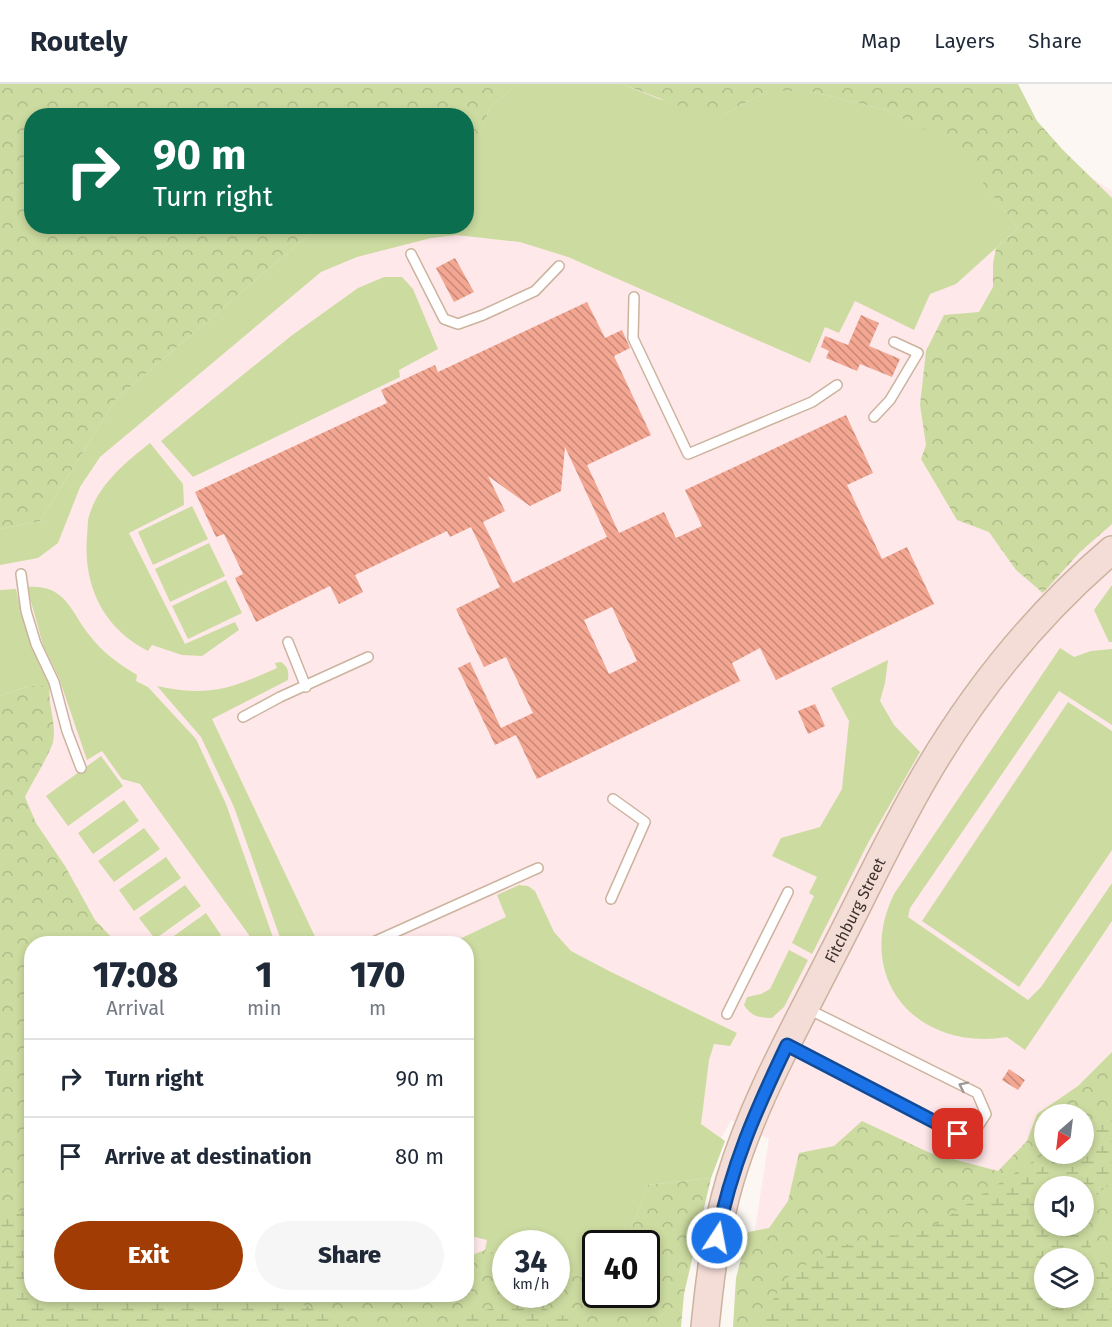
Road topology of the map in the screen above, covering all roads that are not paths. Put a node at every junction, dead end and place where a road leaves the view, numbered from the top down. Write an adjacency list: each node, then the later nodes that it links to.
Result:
1 (411, 254): 2 (lane)
2 (559, 266)
3 (634, 297): 5 (lane)
4 (894, 342): 6 (lane)
5 (837, 385)
6 (874, 417)
7 (1112, 550): 19 (street, Fitchburg Street)
8 (21, 574): 13 (lane)
9 (288, 642): 11 (lane)
10 (368, 657): 11 (lane)
11 (306, 687): 12 (lane)
12 (243, 717)
13 (81, 768)
14 (613, 799): 17 (lane)
15 (538, 868): 18 (lane)
16 (788, 892): 20 (lane)
17 (610, 899)
18 (387, 936)
19 (806, 1008): 21 (street, Fitchburg Street); 21 (lane, one-way to 19)
20 (727, 1014)
21 (787, 1045): 22 (street, Fitchburg Street)
22 (705, 1327)

